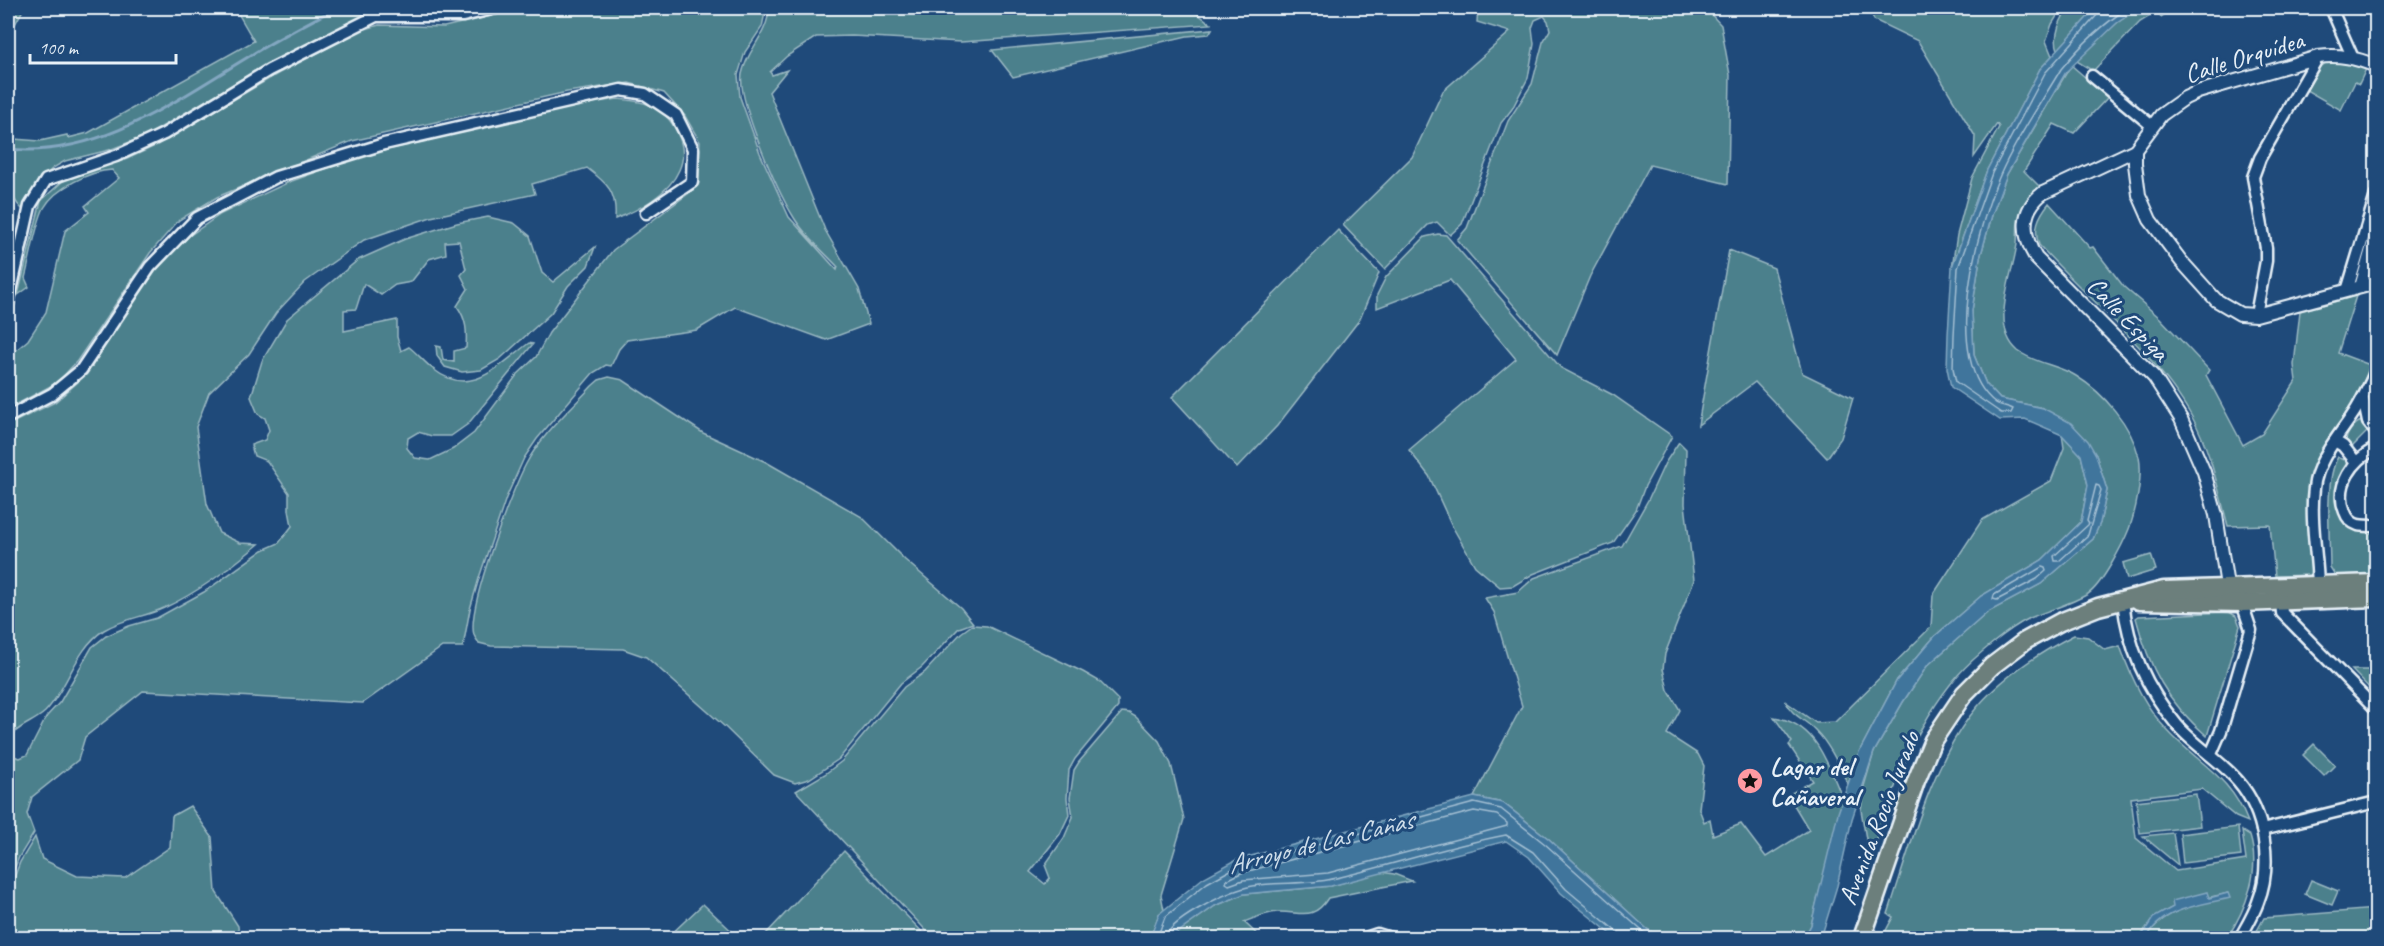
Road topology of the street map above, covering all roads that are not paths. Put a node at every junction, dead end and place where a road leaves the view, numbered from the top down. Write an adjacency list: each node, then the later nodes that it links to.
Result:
1 (496, 8): 15 (street)
2 (2331, 8): 3 (street)
3 (2352, 56): 4 (street, Calle Orquídea); 5 (street, Calle Orquídea)
4 (2318, 57): 7 (street, Calle Orquídea); 16 (street)
5 (2376, 66)
6 (2092, 76): 7 (street)
7 (2152, 126): 8 (street, Calle Orquídea)
8 (2135, 150): 16 (street); 29 (street, Calle Espiga)
9 (2376, 195): 14 (street)
10 (646, 213): 19 (street)
11 (2376, 232): 13 (street)
12 (2376, 283): 13 (street)
13 (2360, 287): 14 (street)
14 (2347, 291): 16 (street)
15 (8, 304)
16 (2256, 315)
17 (2376, 371): 18 (street)
18 (2363, 398): 20 (street); 21 (street)
19 (8, 417)
20 (2351, 417): 21 (street); 23 (street)
21 (2368, 422): 22 (street)
22 (2376, 432)
23 (2335, 441): 25 (street); 28 (street)
24 (2376, 448): 25 (street)
25 (2356, 462): 26 (street)
26 (2376, 526)
27 (2376, 583): 28 (main road)
28 (2318, 585): 29 (main road)
29 (2227, 586): 31 (main road, Avenida Rocío Jurado); 32 (main road, Avenida Rocío Jurado)
30 (2376, 598): 33 (main road, Avenida Rocío Jurado)
31 (2123, 601): 32 (main road, Avenida Rocío Jurado); 36 (street); 41 (main road, Avenida Rocío Jurado)
32 (2147, 602): 34 (main road, Avenida Rocío Jurado)
33 (2281, 602): 34 (main road, Avenida Rocío Jurado); 35 (street)
34 (2242, 603): 36 (street)
35 (2376, 709)
36 (2211, 754): 38 (street)
37 (2376, 801): 38 (street)
38 (2262, 830): 42 (street)
39 (1365, 939): 40 (street)
40 (1390, 939)
41 (1862, 939)
42 (2240, 939)

